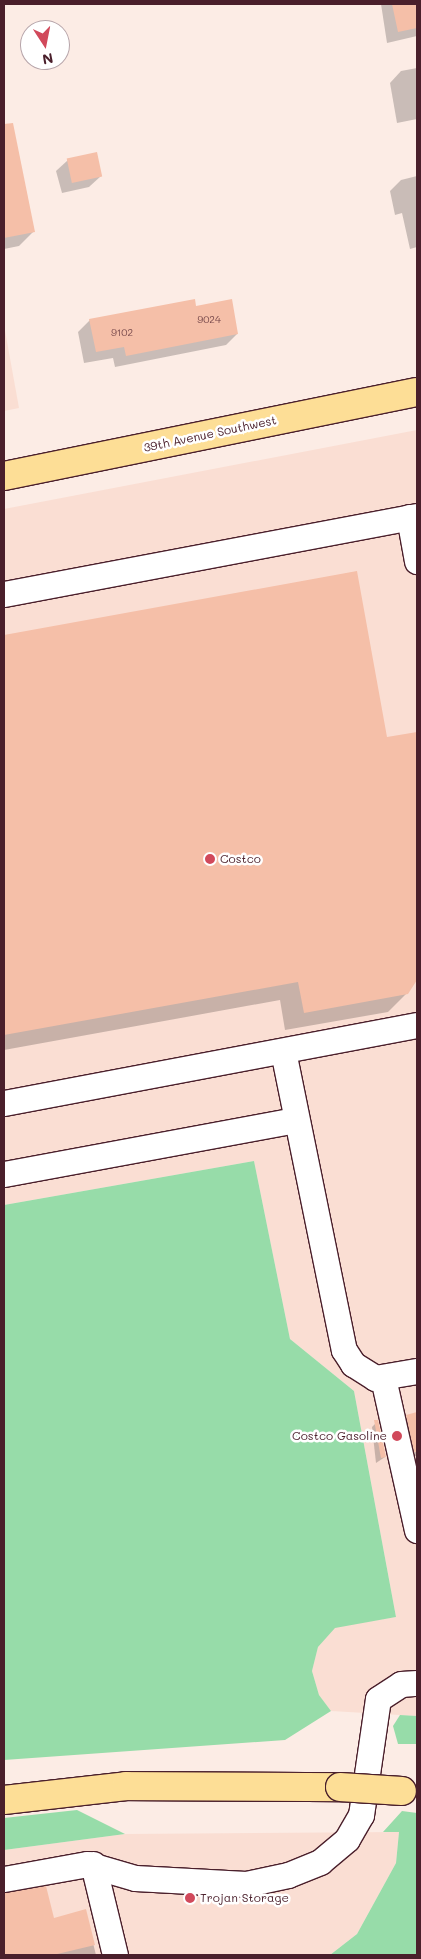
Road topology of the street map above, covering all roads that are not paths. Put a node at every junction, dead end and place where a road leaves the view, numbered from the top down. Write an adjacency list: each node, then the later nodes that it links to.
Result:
1 (417, 392): 2 (main road, 39th Avenue Southwest)
2 (4, 476)
3 (413, 516): 4 (street); 5 (street)
4 (417, 561)
5 (4, 594)
6 (417, 1025): 7 (street)
7 (283, 1051): 8 (street); 9 (street)
8 (4, 1103)
9 (296, 1120): 10 (street); 12 (street)
10 (4, 1174)
11 (417, 1371): 12 (street)
12 (383, 1378): 13 (street)
13 (417, 1530)
14 (417, 1683): 17 (street)
15 (410, 1792): 16 (main road, bridge)
16 (4, 1800)
17 (93, 1864): 18 (street); 19 (street)
18 (4, 1879)
19 (110, 1954)

